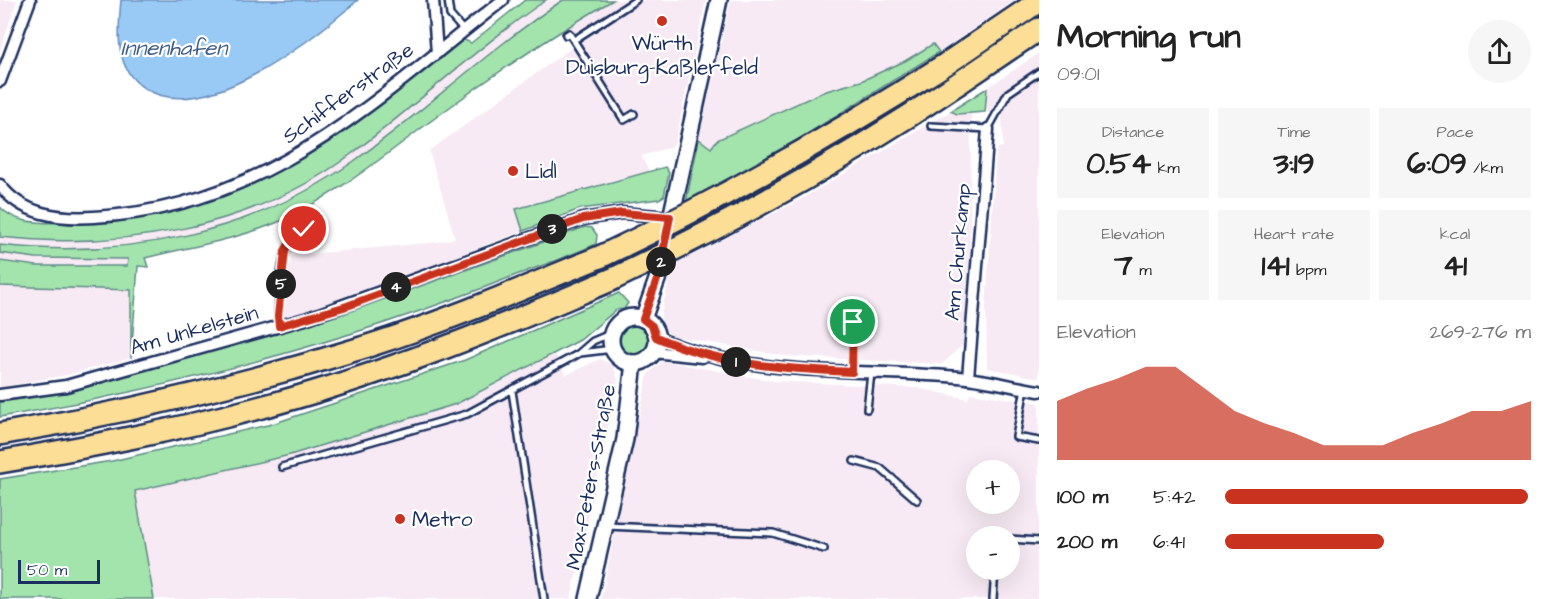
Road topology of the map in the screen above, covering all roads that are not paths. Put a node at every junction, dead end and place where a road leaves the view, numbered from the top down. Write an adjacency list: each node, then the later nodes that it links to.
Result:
1 (30, 0): 14 (street)
2 (433, 0): 12 (street, Schifferstraße)
3 (448, 0): 9 (lane)
4 (503, 0): 9 (street, Schifferstraße)
5 (636, 0): 11 (lane)
6 (719, 0): 19 (street)
7 (1039, 2): 38 (highway, bridge)
8 (1039, 29): 41 (highway, bridge)
9 (464, 31): 12 (street, Schifferstraße)
10 (566, 35): 11 (lane)
11 (574, 40): 15 (lane)
12 (436, 49): 18 (street, Schifferstraße)
13 (1039, 72): 17 (lane)
14 (0, 81)
15 (634, 114)
16 (932, 126): 17 (lane)
17 (988, 129): 32 (street, Am Churkamp)
18 (0, 185)
19 (670, 217): 21 (street); 23 (street, Am Unkelstein)
20 (312, 228): 23 (lane)
21 (643, 319): 24 (street); 25 (street)
22 (853, 322): 30 (lane)
23 (279, 326): 36 (street, Am Unkelstein)
24 (612, 333): 26 (street); 27 (lane)
25 (655, 344): 28 (street); 28 (street); 29 (street, Max-Peters-Straße)
26 (613, 350): 27 (lane); 29 (street, Max-Peters-Straße)
27 (578, 354): 34 (lane)
28 (720, 358): 30 (street)
29 (634, 363): 44 (street, Max-Peters-Straße)
30 (852, 372): 31 (street)
31 (871, 373): 32 (street); 37 (lane)
32 (968, 378): 33 (street)
33 (1024, 388): 35 (street); 39 (lane)
34 (512, 391): 42 (lane); 49 (lane)
35 (1039, 391)
36 (0, 395)
37 (867, 409)
38 (0, 434)
39 (1039, 441)
40 (854, 461): 43 (lane)
41 (0, 462)
42 (282, 467)
43 (917, 500)
44 (604, 525): 47 (lane); 50 (street, Max-Peters-Straße)
45 (1020, 540): 46 (lane)
46 (1039, 541)
47 (824, 549)
48 (994, 580): 51 (lane)
49 (544, 599)
50 (588, 599)
51 (993, 599)

